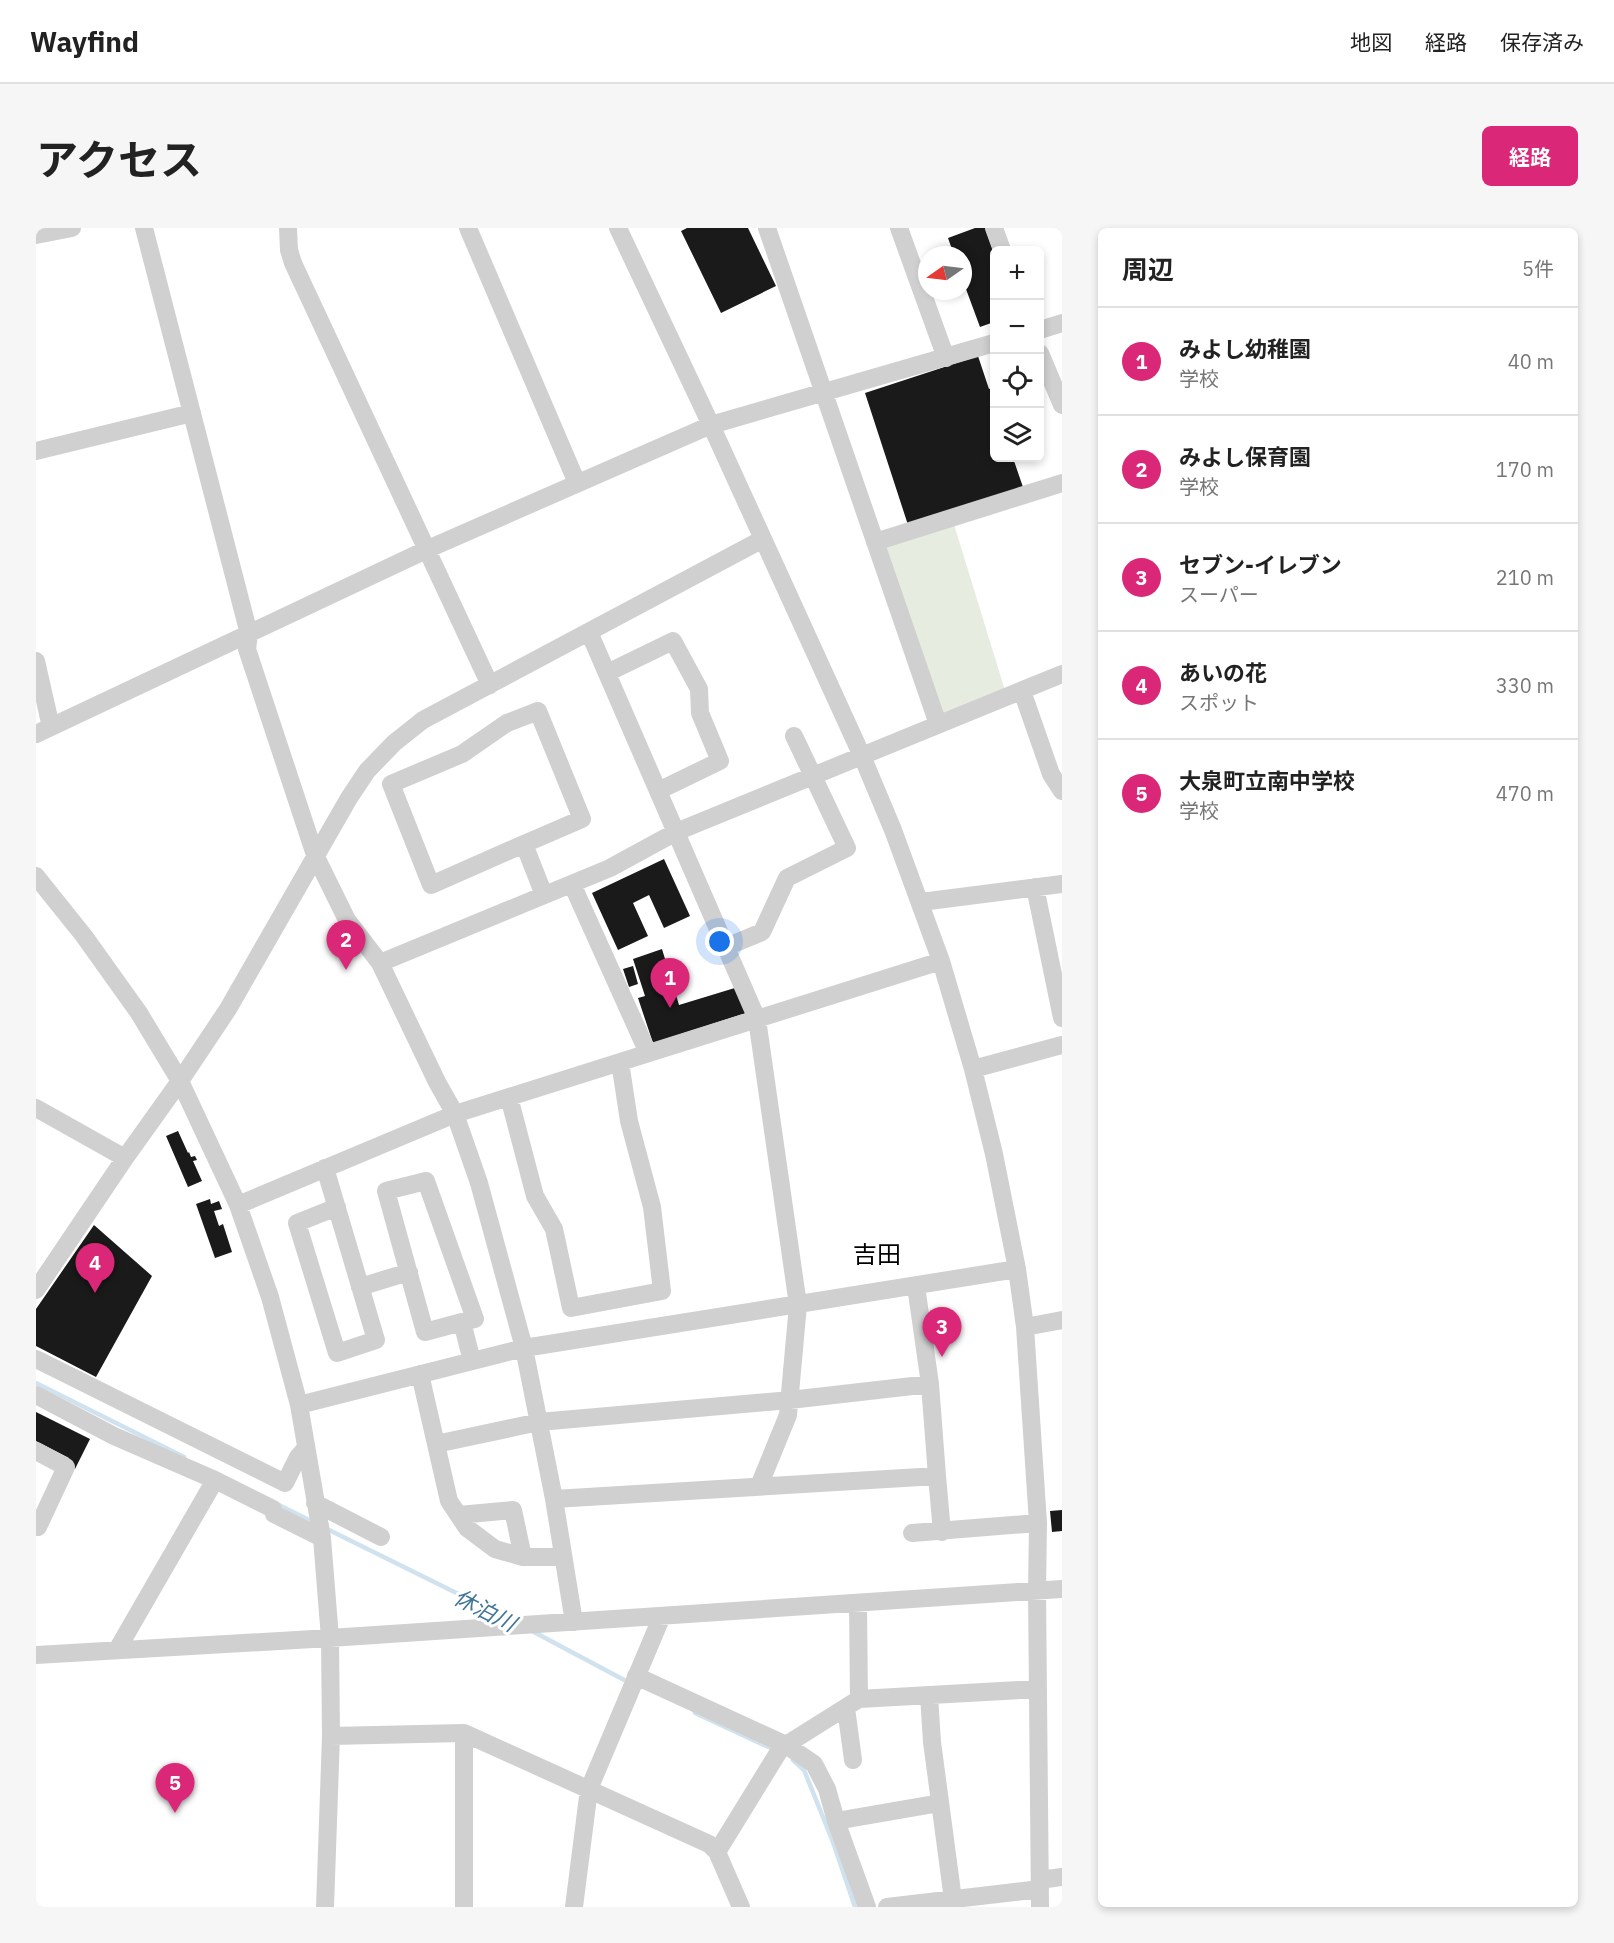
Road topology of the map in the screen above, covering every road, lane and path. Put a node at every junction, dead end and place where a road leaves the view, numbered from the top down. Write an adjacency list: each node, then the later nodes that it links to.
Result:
1 (72, 228): 9 (street)
2 (144, 228): 18 (street)
3 (288, 228): 25 (street)
4 (468, 228): 21 (street)
5 (618, 228): 19 (street)
6 (767, 228): 16 (street)
7 (899, 228): 15 (street)
8 (994, 228): 10 (street)
9 (36, 235)
10 (1001, 246)
11 (1062, 323): 12 (street)
12 (1044, 329)
13 (990, 344): 15 (street)
14 (1040, 354): 17 (street)
15 (946, 358): 16 (street)
16 (824, 393): 19 (street); 24 (street)
17 (1062, 405)
18 (192, 413): 20 (street); 26 (street)
19 (711, 424): 21 (street); 23 (street)
20 (36, 451)
21 (577, 483): 25 (street)
22 (1062, 483): 24 (street)
23 (763, 539): 27 (street); 36 (street)
24 (875, 542): 33 (street)
25 (428, 549): 26 (street); 31 (street)
26 (249, 633): 34 (street); 42 (street)
27 (589, 633): 29 (street); 31 (street)
28 (36, 661): 34 (street)
29 (607, 673): 38 (street); 38 (street)
30 (1062, 674): 32 (street)
31 (490, 685): 42 (street)
32 (1022, 691): 33 (street); 39 (street)
33 (938, 724): 36 (street)
34 (44, 731)
35 (794, 736): 37 (street)
36 (862, 756): 37 (street); 48 (street)
37 (814, 776): 40 (street); 49 (street)
38 (658, 791): 40 (street)
39 (1062, 791)
40 (676, 832): 44 (street); 49 (street)
41 (524, 844): 41 (street); 47 (street)
42 (315, 855): 51 (street); 58 (street)
43 (36, 876): 58 (street)
44 (572, 884): 47 (street); 55 (street)
45 (1062, 884): 46 (street)
46 (1035, 888): 48 (street); 52 (street)
47 (544, 895): 51 (street)
48 (921, 902): 50 (street)
49 (726, 946): 53 (street)
50 (941, 961): 53 (street); 57 (street)
51 (380, 963): 61 (street)
52 (1062, 1018)
53 (757, 1019): 55 (street); 71 (street)
54 (1062, 1045): 57 (street)
55 (648, 1053): 56 (street)
56 (620, 1062): 59 (street); 59 (street)
57 (973, 1069): 66 (street)
58 (180, 1081): 62 (street); 64 (street)
59 (508, 1097): 61 (street)
60 (36, 1107): 62 (street)
61 (455, 1114): 63 (street); 75 (street)
62 (125, 1158): 70 (street)
63 (325, 1168): 64 (street); 65 (street)
64 (238, 1205): 82 (street)
65 (336, 1207): 69 (street); 69 (street)
66 (1017, 1269): 68 (street); 74 (street)
67 (409, 1272): 69 (street); 73 (street); 73 (street)
68 (916, 1286): 71 (street); 79 (street)
69 (360, 1287)
70 (36, 1290)
71 (798, 1305): 75 (street); 81 (street)
72 (1062, 1320): 74 (street)
73 (462, 1322): 77 (street)
74 (1025, 1327): 93 (street)
75 (524, 1348): 77 (street); 83 (street)
76 (36, 1359): 85 (street)
77 (472, 1361): 78 (street)
78 (420, 1374): 82 (street); 84 (street)
79 (930, 1384): 81 (street); 87 (street)
80 (36, 1395): 88 (street)
81 (790, 1400): 83 (street); 89 (street)
82 (299, 1405): 85 (street)
83 (539, 1422): 84 (street); 90 (street)
84 (436, 1444): 92 (street)
85 (306, 1448): 91 (street)
86 (36, 1451): 94 (street)
87 (937, 1476): 89 (street); 95 (street)
88 (215, 1480): 97 (street); 107 (street)
89 (759, 1486): 90 (street)
90 (554, 1499): 100 (street)
91 (316, 1506): 97 (street); 98 (street)
92 (459, 1515): 99 (street); 99 (street)
93 (1038, 1523): 95 (street); 102 (street)
94 (38, 1527)
95 (942, 1532): 96 (street)
96 (912, 1533)
97 (321, 1534): 106 (street)
98 (381, 1537)
99 (522, 1557): 100 (street)
100 (563, 1557): 105 (street)
101 (1062, 1589): 102 (street)
102 (1037, 1591): 103 (street); 110 (street)
103 (858, 1603): 104 (street); 112 (street)
104 (662, 1616): 105 (street); 109 (street)
105 (574, 1622): 106 (street)
106 (330, 1638): 107 (street); 114 (street)
107 (117, 1650): 108 (street)
108 (36, 1655)
109 (633, 1684): 115 (street); 117 (street)
110 (1038, 1689): 111 (street); 122 (street)
111 (929, 1695): 112 (street); 118 (street)
112 (852, 1703): 115 (street); 116 (street)
113 (464, 1733): 114 (street); 117 (street); 125 (street)
114 (331, 1736): 124 (street)
115 (779, 1752): 119 (street); 120 (street)
116 (853, 1760)
117 (589, 1789): 120 (street); 126 (street)
118 (940, 1803): 119 (street); 123 (street)
119 (836, 1821): 128 (street)
120 (717, 1852): 127 (street)
121 (1062, 1877): 122 (street)
122 (1040, 1892): 123 (street)
123 (953, 1903): 129 (street)
124 (325, 1907)
125 (464, 1907)
126 (574, 1907)
127 (741, 1907)
128 (867, 1907)
129 (887, 1907)

